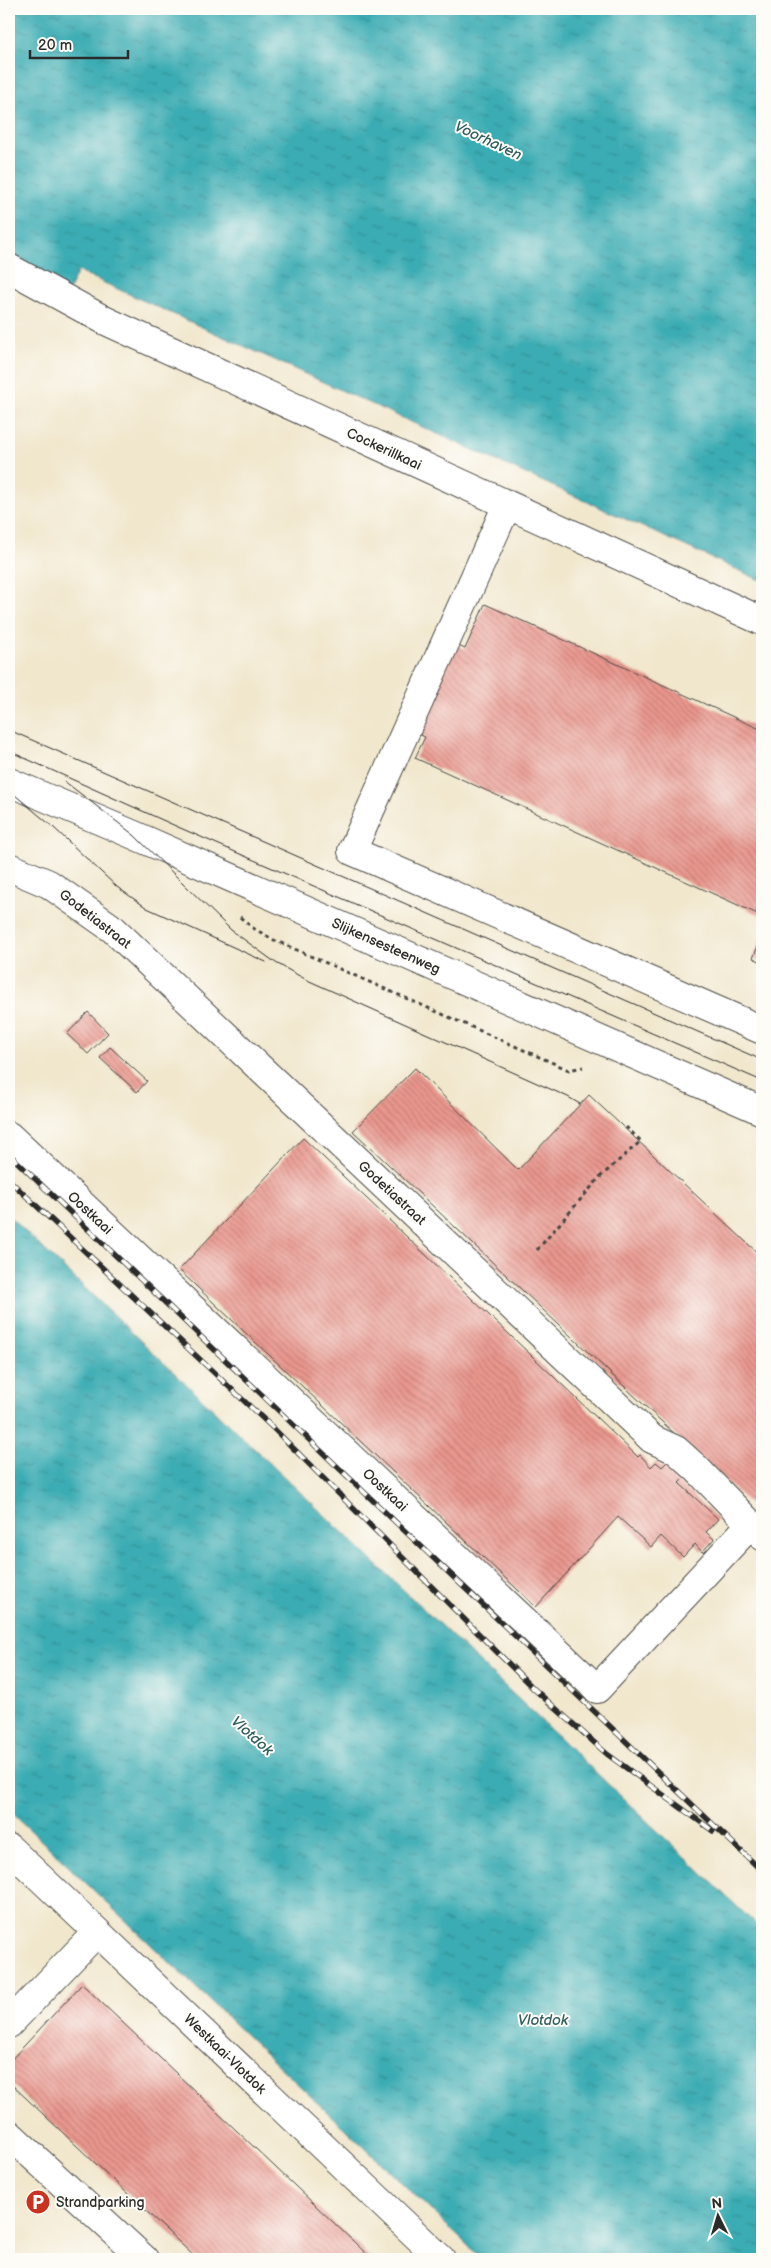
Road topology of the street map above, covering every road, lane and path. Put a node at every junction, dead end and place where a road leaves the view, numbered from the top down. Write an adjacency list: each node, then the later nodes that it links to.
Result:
1 (9, 268): 2 (street, Cockerillkaai)
2 (507, 505): 3 (street, Cockerillkaai); 6 (street)
3 (762, 621)
4 (9, 782): 7 (street, Slijkensesteenweg)
5 (9, 867): 11 (street, Godetiastraat)
6 (762, 1030)
7 (762, 1111)
8 (626, 1127): 10 (path)
9 (9, 1136): 11 (street, Oostkaai)
10 (537, 1250)
11 (756, 1530)
12 (9, 1848): 13 (street, Westkaai-Vlotdok)
13 (97, 1932): 14 (street); 17 (street, Westkaai-Vlotdok)
14 (9, 2024)
15 (9, 2134): 16 (street)
16 (144, 2259)
17 (441, 2259)

